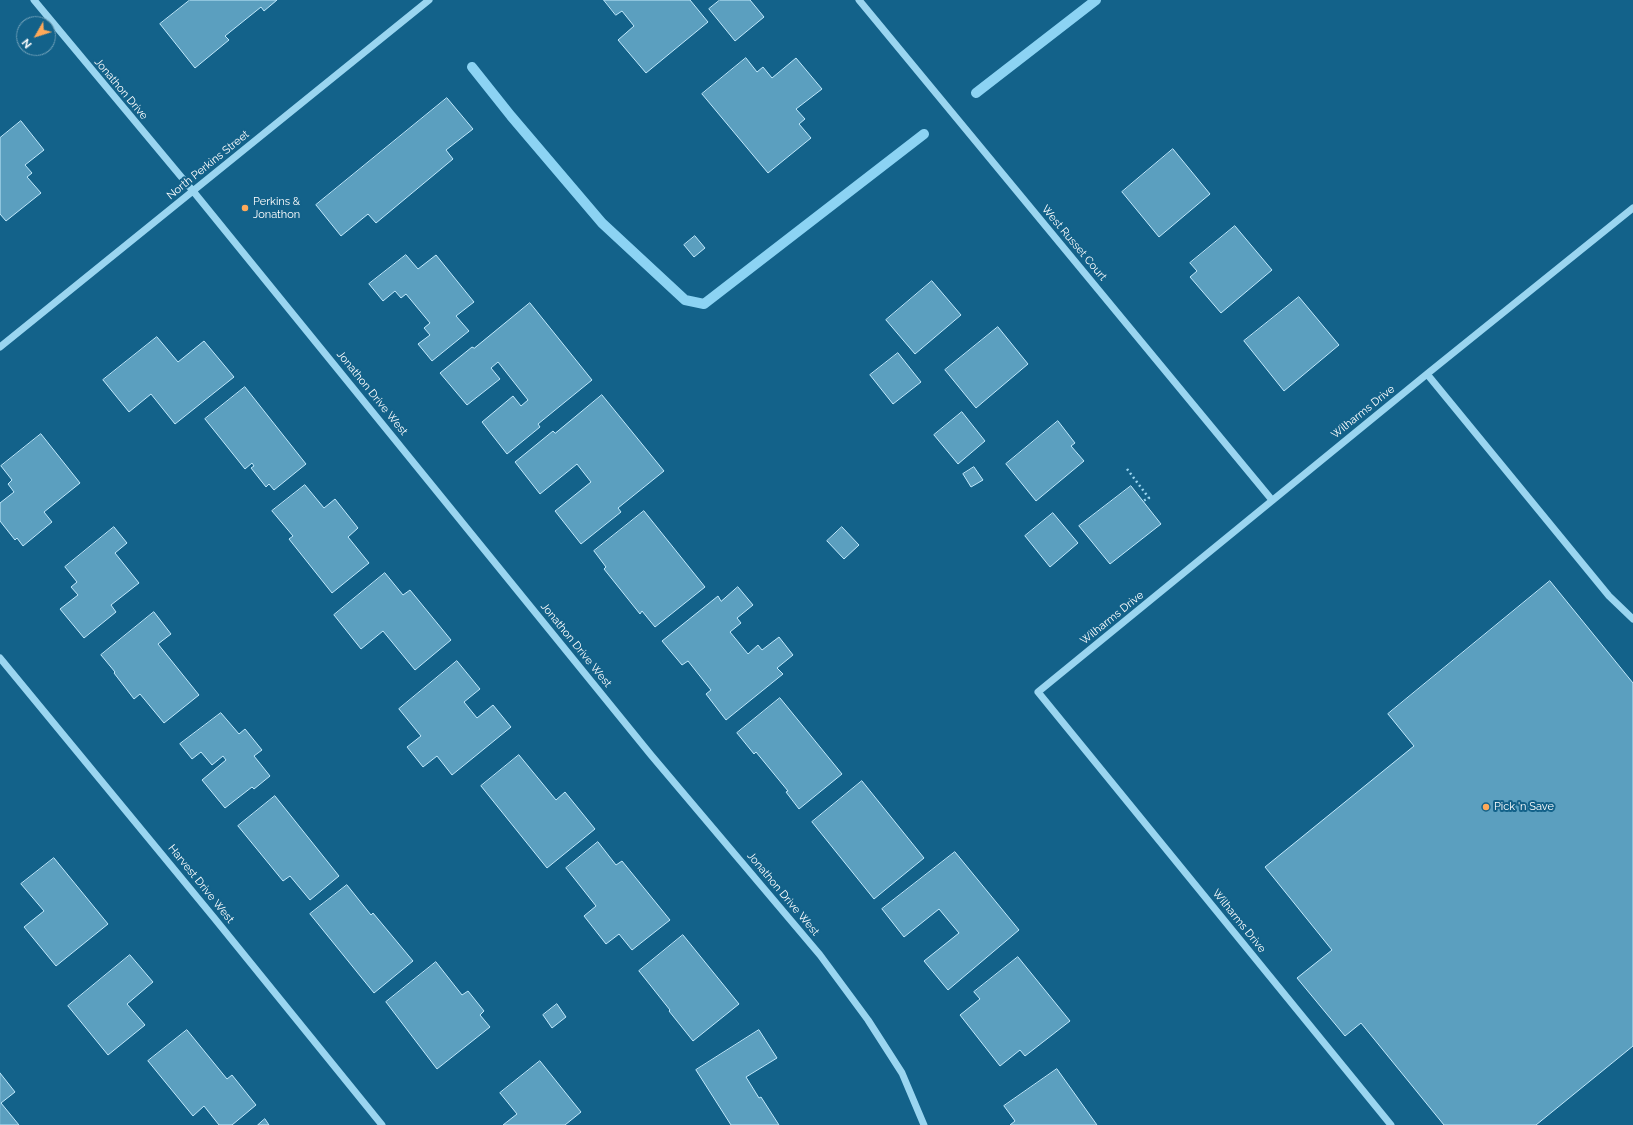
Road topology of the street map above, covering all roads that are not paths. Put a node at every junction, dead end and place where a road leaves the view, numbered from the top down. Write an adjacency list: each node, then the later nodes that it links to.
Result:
1 (34, 0): 4 (street, Jonathon Drive)
2 (429, 0): 4 (street, North Perkins Street)
3 (859, 0): 8 (street, West Russet Court)
4 (193, 191): 6 (street, North Perkins Street); 12 (street, Jonathon Drive West)
5 (1633, 208): 7 (street, Wilharms Drive)
6 (0, 347)
7 (1427, 374): 8 (street, Wilharms Drive); 9 (street)
8 (1272, 500): 13 (street, Wilharms Drive)
9 (1633, 619)
10 (0, 658): 11 (street, Harvest Drive West)
11 (382, 1125)
12 (924, 1125)
13 (1391, 1125)

